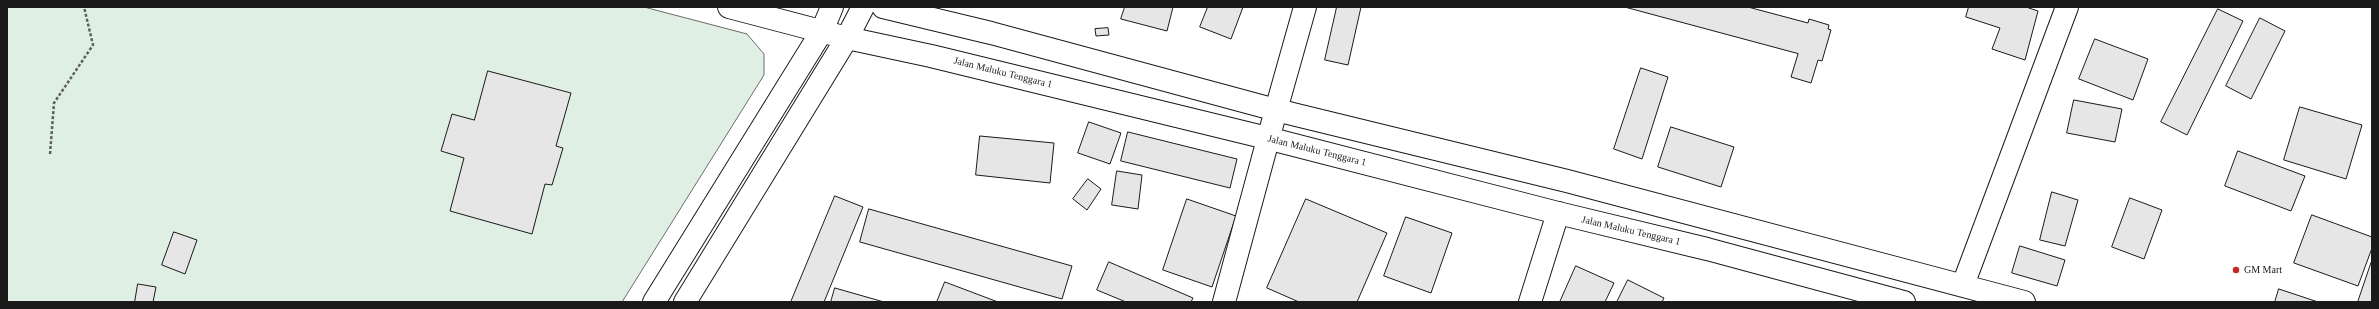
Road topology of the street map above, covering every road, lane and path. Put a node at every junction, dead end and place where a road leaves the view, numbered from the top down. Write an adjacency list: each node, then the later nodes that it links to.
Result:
1 (84, 7): 12 (path)
2 (729, 7): 8 (main road, Jalan Maluku Tenggara 1)
3 (832, 7): 8 (main road)
4 (863, 7): 9 (main road)
5 (883, 7): 10 (main road)
6 (1305, 7): 10 (main road)
7 (2067, 7): 14 (main road)
8 (822, 31): 9 (main road, Jalan Maluku Tenggara 1); 15 (main road)
9 (847, 38): 11 (main road, Jalan Maluku Tenggara 1); 16 (main road)
10 (1276, 110): 11 (main road); 14 (main road)
11 (1267, 138): 13 (main road, Jalan Maluku Tenggara 1); 17 (main road)
12 (50, 154)
13 (1558, 214): 18 (main road); 19 (main road, Jalan Maluku Tenggara 1)
14 (1963, 285): 20 (main road)
15 (654, 302)
16 (685, 302)
17 (1224, 302)
18 (1530, 302)
19 (1904, 302)
20 (2024, 302)

